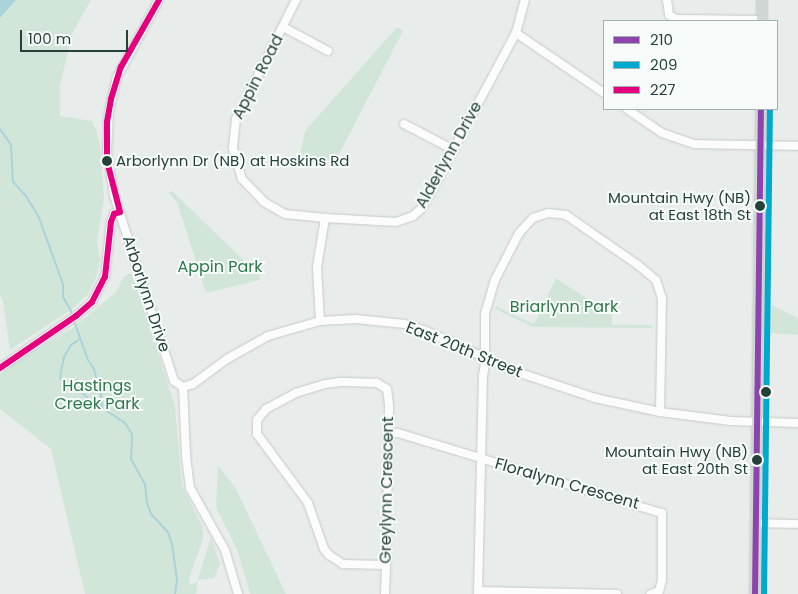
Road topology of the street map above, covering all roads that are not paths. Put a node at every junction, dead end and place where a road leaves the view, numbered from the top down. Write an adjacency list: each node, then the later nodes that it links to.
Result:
1 (159, 0): 18 (street, Arborlynn Drive)
2 (296, 0): 8 (street, Appin Road)
3 (525, 0): 9 (street, Alderlynn Drive)
4 (667, 0): 6 (street)
5 (762, 0): 7 (main road)
6 (719, 20)
7 (762, 20)
8 (283, 27): 10 (street); 19 (street, Appin Road)
9 (516, 33): 11 (street); 17 (street, Alderlynn Drive)
10 (328, 51)
11 (603, 92)
12 (628, 110): 15 (street)
13 (761, 110): 15 (main road)
14 (404, 124): 17 (street)
15 (761, 145): 16 (street); 25 (main road)
16 (798, 146)
17 (454, 150): 19 (street, Alderlynn Drive)
18 (120, 212): 22 (street); 23 (street, Arborlynn Drive)
19 (325, 218): 20 (street)
20 (320, 321): 21 (street, East 20th Street); 23 (street, East 20th Street)
21 (485, 358): 24 (street, East 20th Street); 24 (street); 28 (street)
22 (0, 368)
23 (183, 387): 33 (street)
24 (660, 412): 25 (street, East 20th Street)
25 (757, 422): 26 (street, East 20th Street); 29 (main road)
26 (798, 423)
27 (388, 433): 28 (street, Floralynn Crescent); 31 (street, Greylynn Crescent); 31 (street, Greylynn Crescent)
28 (481, 459): 32 (street); 36 (street, Floralynn Crescent)
29 (756, 523): 30 (street); 37 (main road)
30 (798, 524)
31 (386, 565): 34 (street, Greylynn Crescent)
32 (478, 592): 35 (street)
33 (238, 594)
34 (385, 594)
35 (617, 594)
36 (651, 594)
37 (755, 594)

